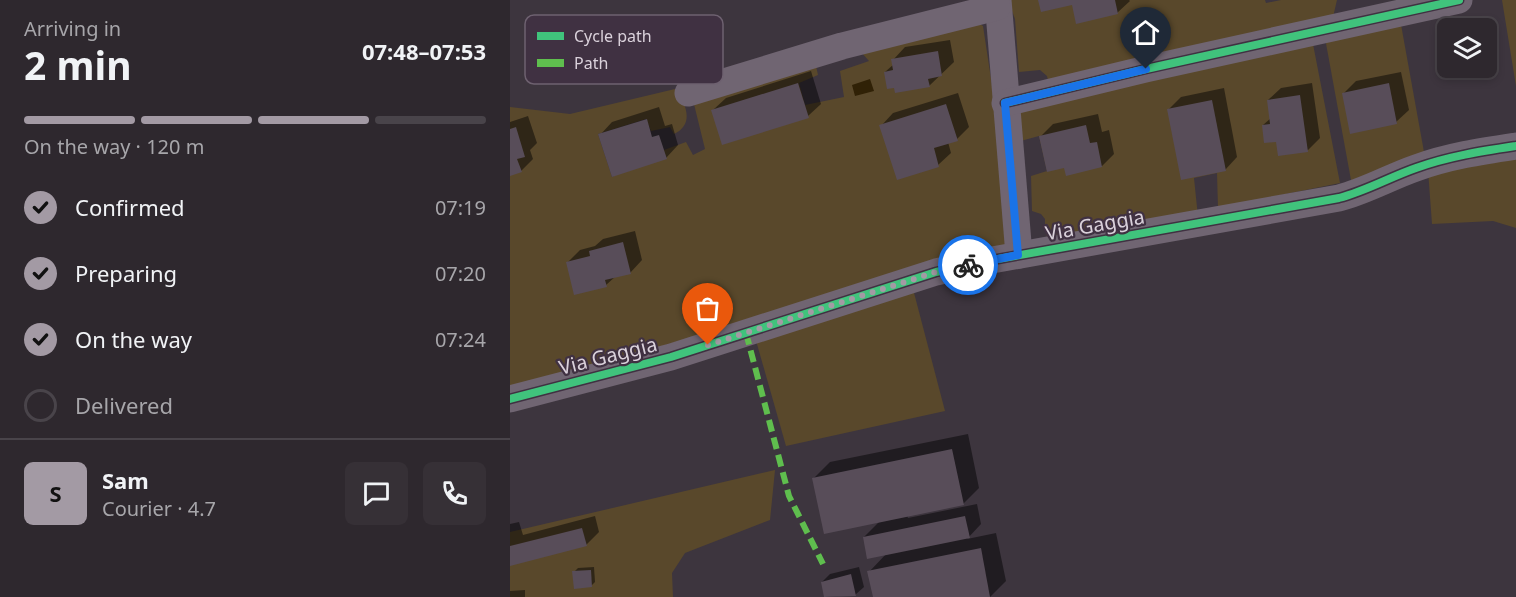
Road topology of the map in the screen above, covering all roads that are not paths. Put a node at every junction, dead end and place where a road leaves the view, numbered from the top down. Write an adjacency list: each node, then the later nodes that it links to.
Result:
1 (1459, 0): 6 (street)
2 (998, 4): 3 (street); 6 (street)
3 (723, 82)
4 (717, 84): 5 (street)
5 (688, 93)
6 (1005, 103): 8 (street)
7 (1516, 146): 8 (street, Via Gaggia)
8 (1018, 255): 9 (street, Via Gaggia)
9 (510, 399)

